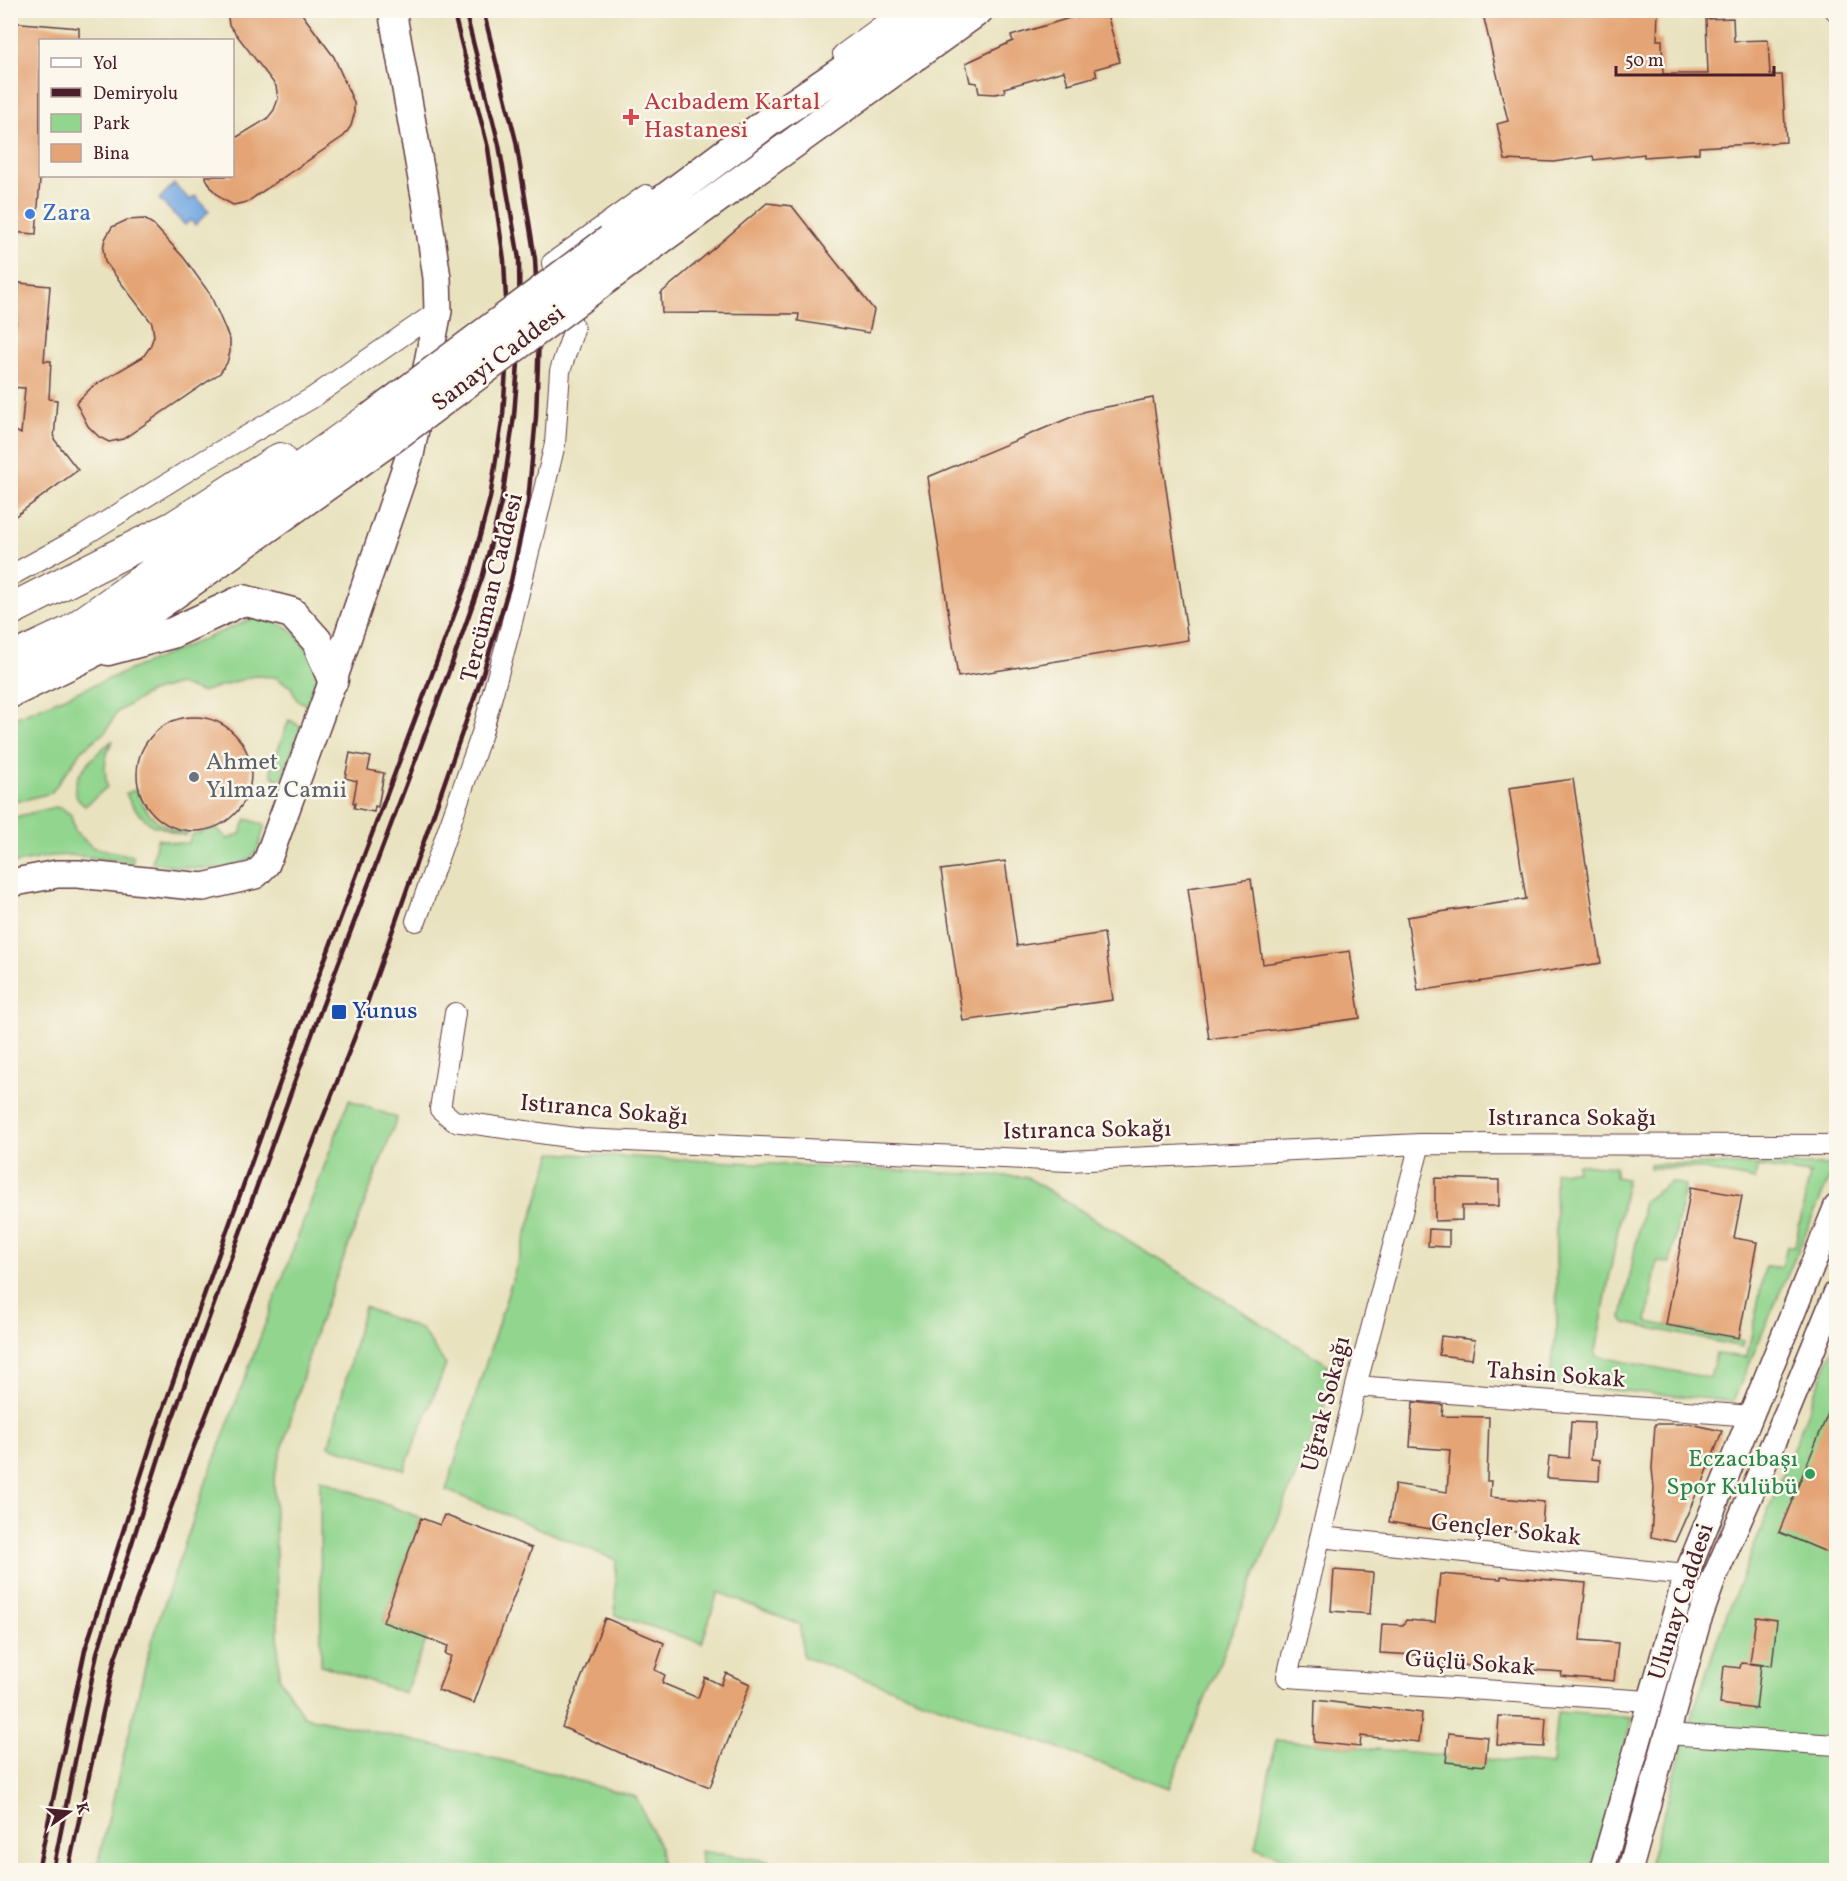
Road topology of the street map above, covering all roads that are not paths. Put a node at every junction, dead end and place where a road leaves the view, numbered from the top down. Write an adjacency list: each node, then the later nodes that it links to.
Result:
1 (392, 10): 6 (main road)
2 (903, 10): 15 (street, Tercüman Caddesi)
3 (933, 10): 5 (main road, Sanayi Caddesi)
4 (978, 10): 5 (main road, Sanayi Caddesi)
5 (620, 250): 7 (main road, Sanayi Caddesi, bridge)
6 (438, 310): 8 (street); 12 (main road)
7 (379, 430): 9 (highway); 10 (main road, Sanayi Caddesi); 11 (highway)
8 (10, 576)
9 (11, 610)
10 (88, 655): 12 (main road); 13 (main road, Sanayi Caddesi)
11 (10, 660)
12 (333, 680): 14 (main road)
13 (10, 693)
14 (10, 883)
15 (416, 921)
16 (456, 1013): 17 (street, Istıranca Sokağı)
17 (1420, 1144): 18 (street, Istıranca Sokağı); 21 (street, Uğrak Sokağı)
18 (1836, 1145)
19 (1836, 1207): 22 (street, Ulunay Caddesi)
20 (1836, 1293): 27 (street, Ulunay Caddesi)
21 (1356, 1386): 22 (street, Tahsin Sokak); 23 (street, Uğrak Sokağı)
22 (1752, 1416): 24 (street, Ulunay Caddesi)
23 (1320, 1537): 24 (street, Gençler Sokak); 25 (street, Uğrak Sokağı)
24 (1686, 1575): 26 (street, Ulunay Caddesi)
25 (1287, 1677): 26 (street, Güçlü Sokak)
26 (1649, 1701): 29 (street, Ulunay Caddesi)
27 (1666, 1734): 28 (street); 30 (street, Ulunay Caddesi)
28 (1836, 1745)
29 (1602, 1870)
30 (1630, 1870)

